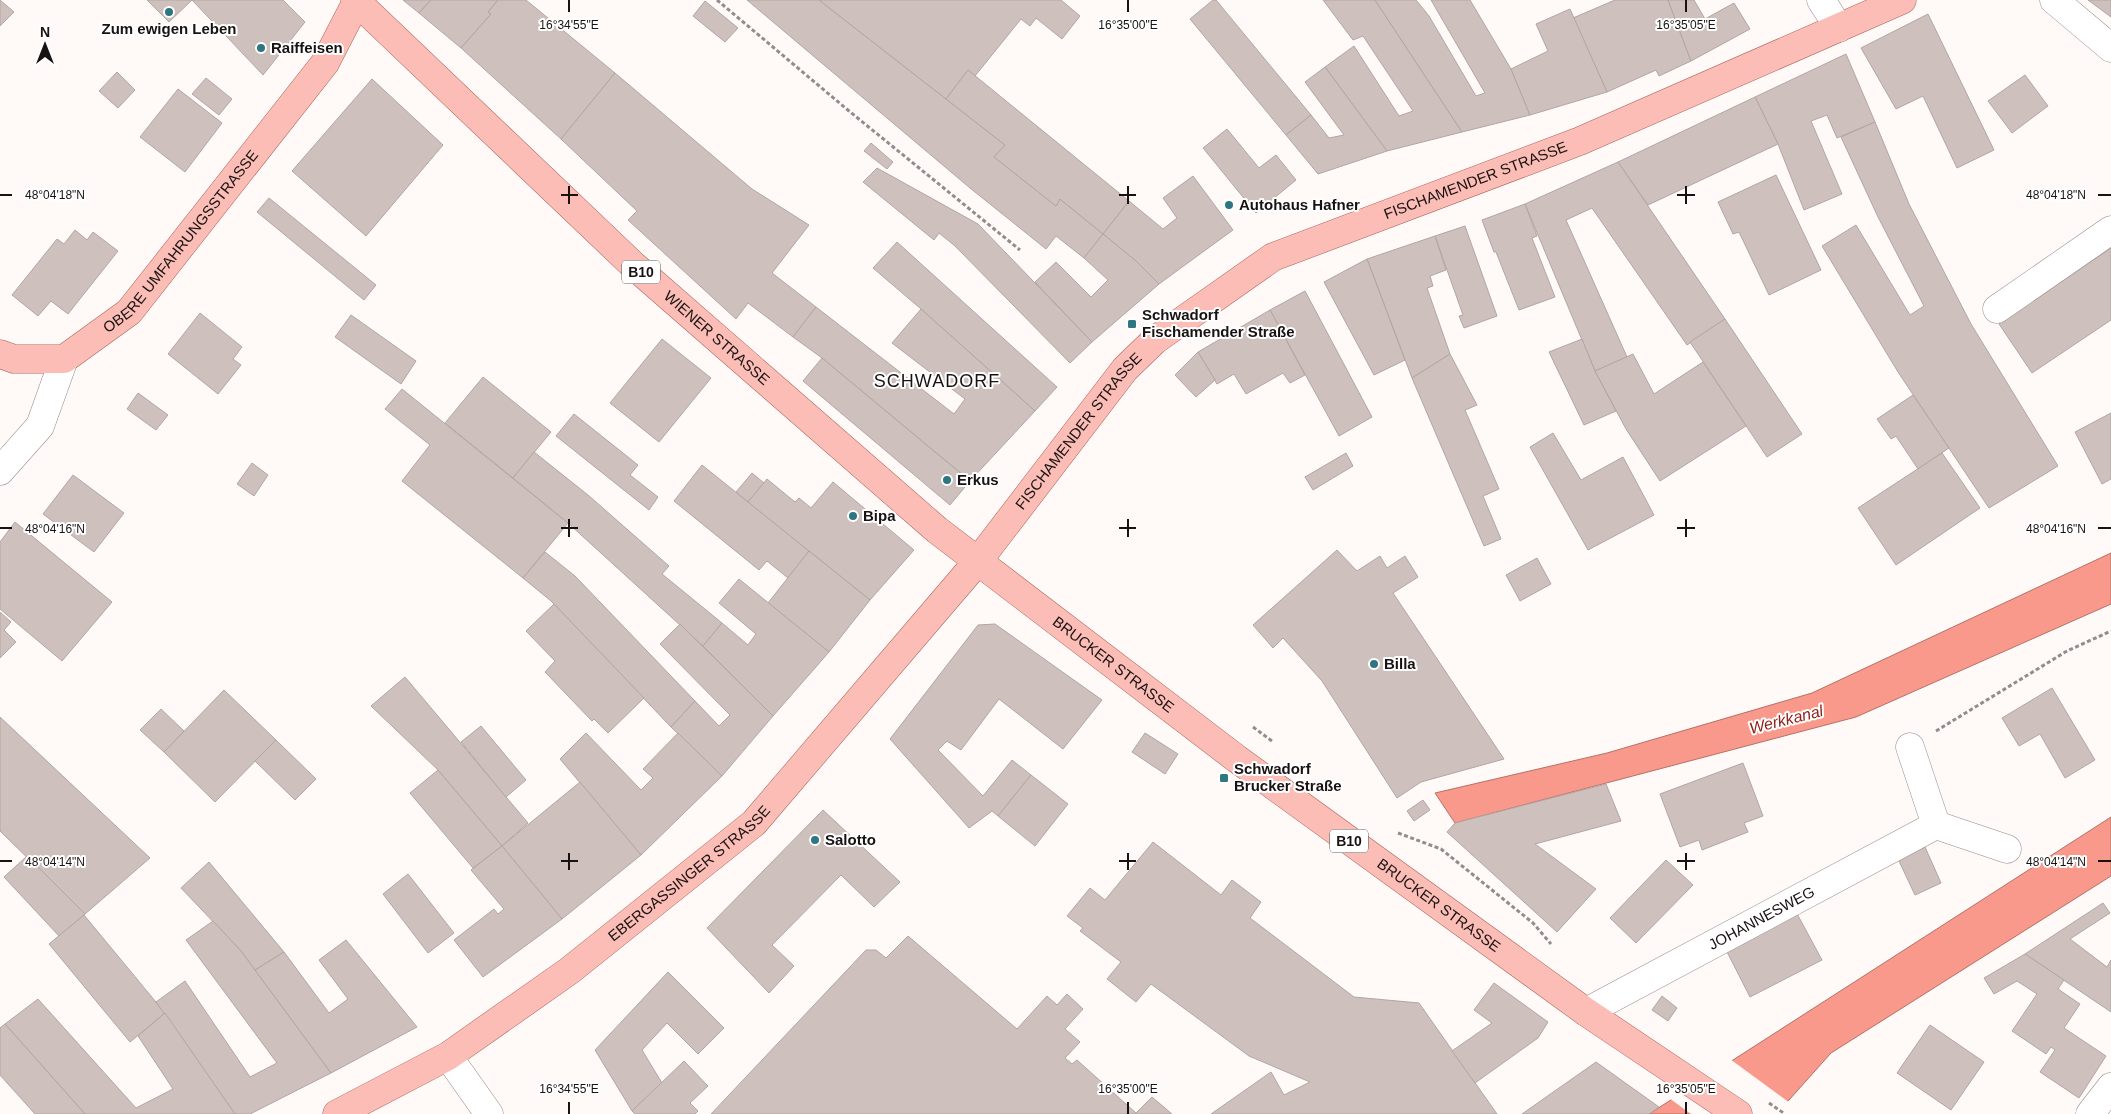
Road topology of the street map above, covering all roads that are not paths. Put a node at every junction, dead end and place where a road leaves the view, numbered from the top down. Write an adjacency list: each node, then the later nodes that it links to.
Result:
1 (356, 0): 10 (main road, OBERE UMFAHRUNGSSTRASSE); 12 (main road, WIENER STRASSE / B10)
2 (1821, 0): 5 (street)
3 (1902, 0): 5 (main road, FISCHAMENDER STRASSE)
4 (2054, 0): 6 (street)
5 (1839, 28): 12 (main road, FISCHAMENDER STRASSE)
6 (2111, 48)
7 (2111, 230): 8 (street)
8 (1997, 309)
9 (0, 354): 10 (main road)
10 (64, 359): 11 (street)
11 (0, 471)
12 (978, 561): 16 (main road, BRUCKER STRASSE / B10); 17 (main road, EBERGASSINGER STRASSE)
13 (1910, 747): 14 (street)
14 (1936, 825): 15 (street); 16 (street, JOHANNESWEG)
15 (2006, 849)
16 (1586, 1012): 21 (main road, BRUCKER STRASSE / B10)
17 (448, 1056): 19 (main road, EBERGASSINGER STRASSE); 20 (street)
18 (2111, 1087): 22 (street)
19 (337, 1114)
20 (488, 1114)
21 (1738, 1114)
22 (2090, 1114)

